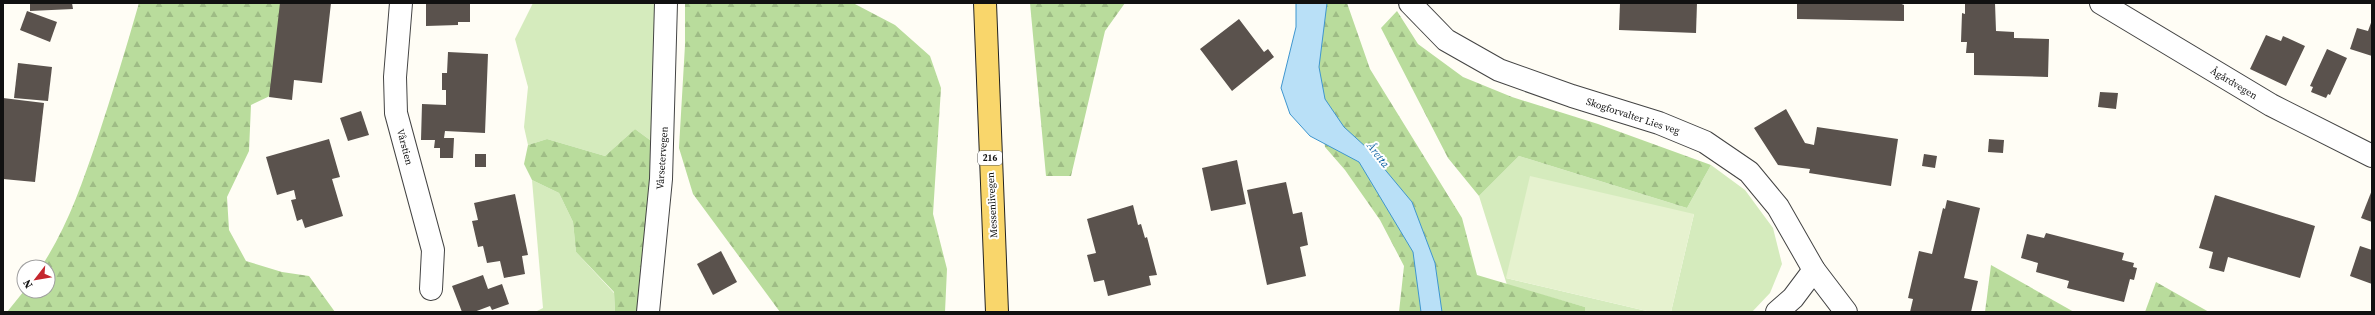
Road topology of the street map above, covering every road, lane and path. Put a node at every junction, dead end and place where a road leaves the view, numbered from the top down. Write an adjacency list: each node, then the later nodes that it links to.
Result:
1 (401, 3): 8 (street, Vårstien)
2 (666, 3): 9 (street, Vårsetervegen)
3 (985, 3): 10 (main road, Messenlivegen / 216)
4 (1410, 3): 7 (street, Skogforvalter Lies veg)
5 (2101, 3): 6 (street, Ågårdvegen)
6 (2372, 156)
7 (1814, 270): 11 (street); 12 (street, Skogforvalter Lies veg)
8 (432, 289)
9 (648, 312)
10 (997, 312)
11 (1777, 312)
12 (1846, 312)

